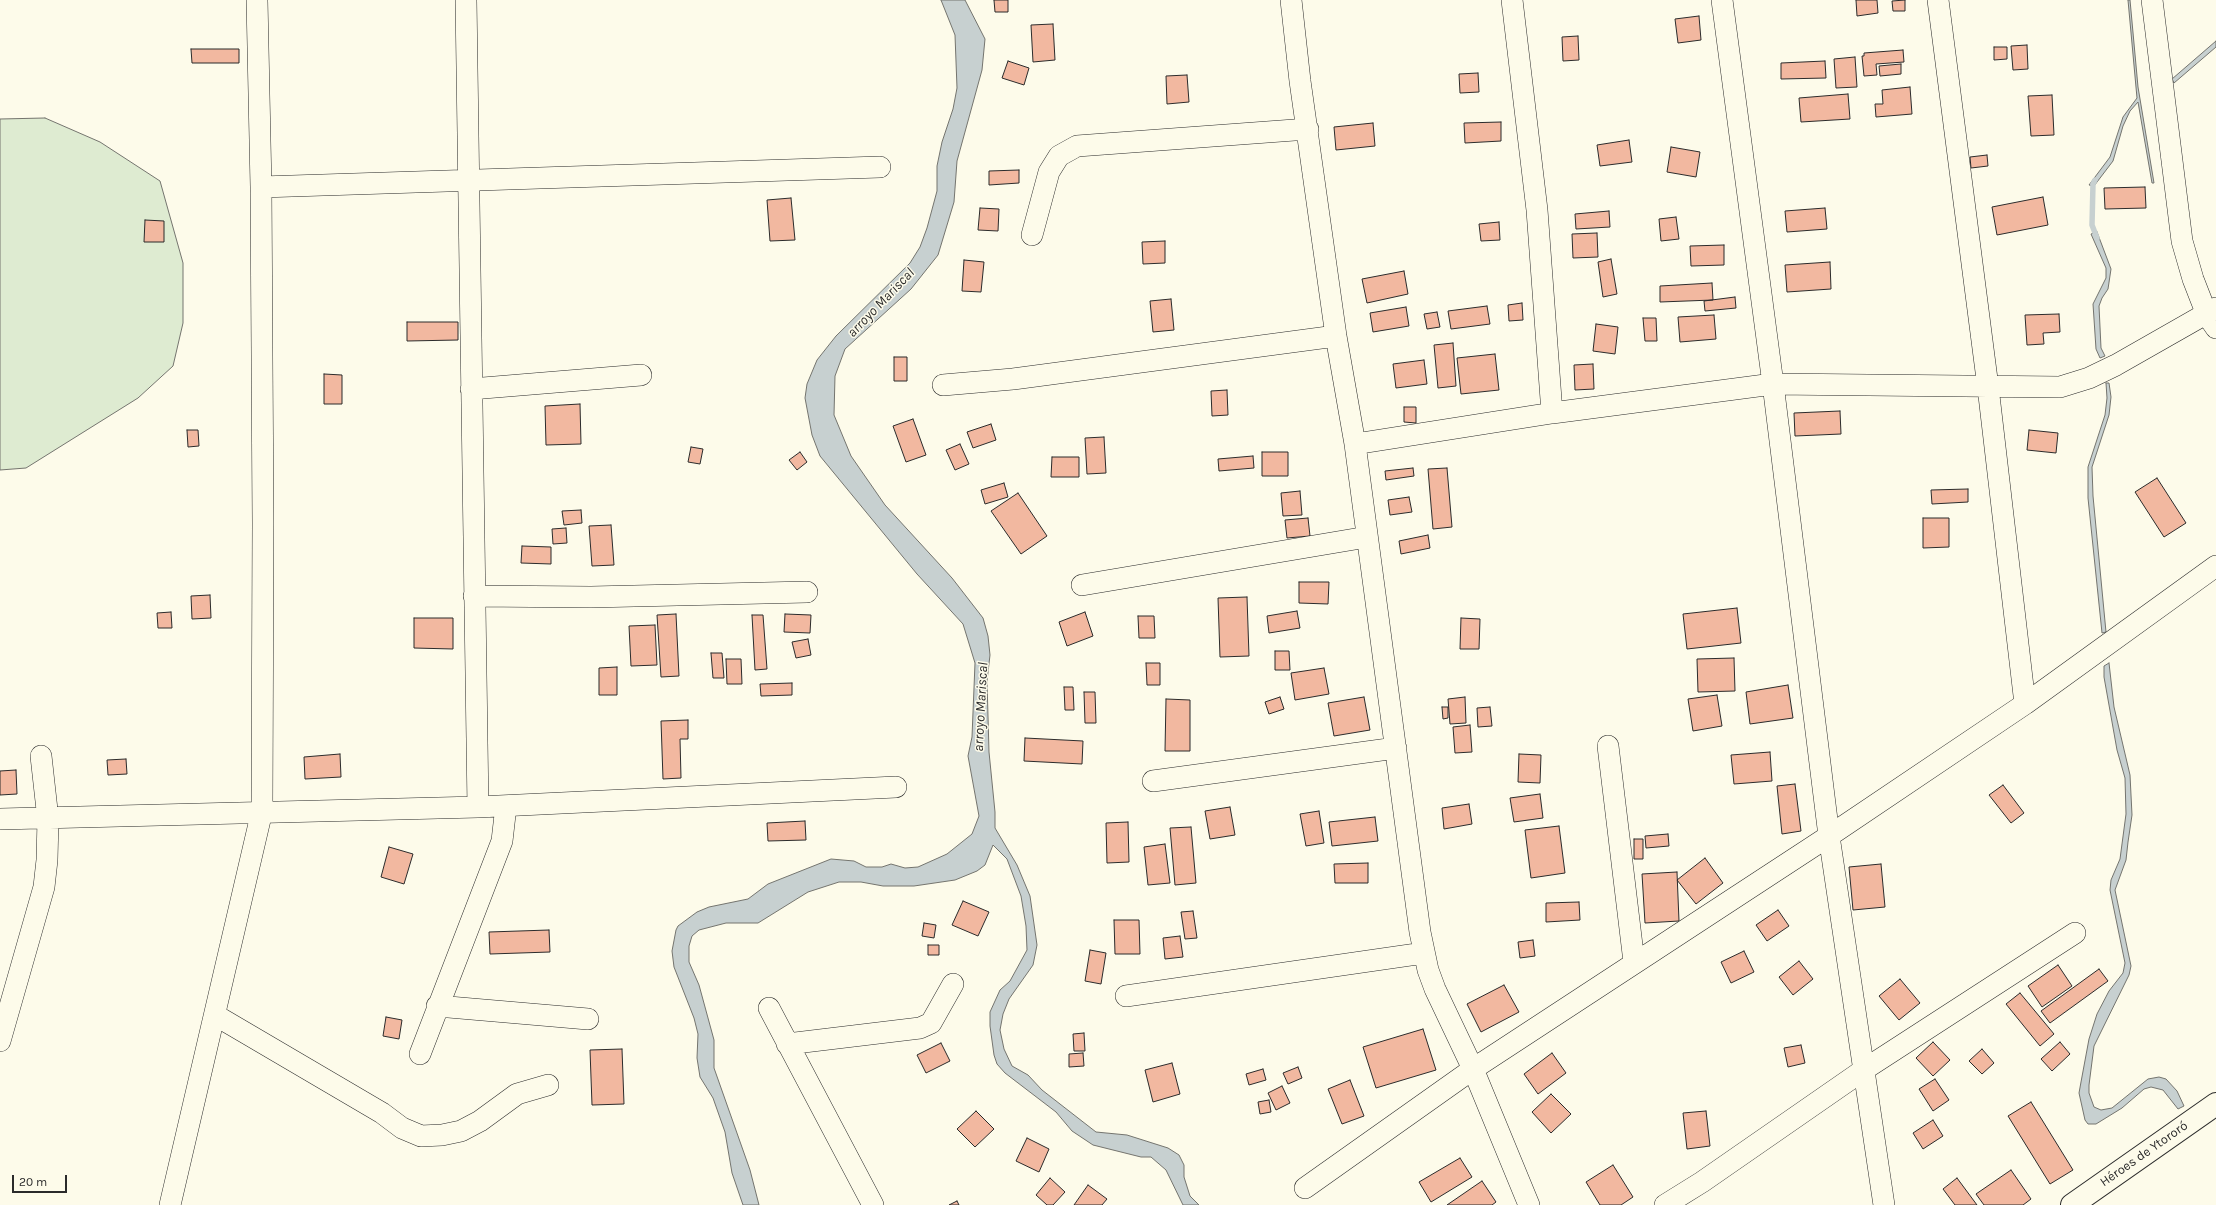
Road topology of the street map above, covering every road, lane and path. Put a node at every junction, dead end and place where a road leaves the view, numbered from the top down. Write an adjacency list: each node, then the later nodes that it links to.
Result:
1 (257, 0): 11 (street)
2 (466, 0): 10 (street)
3 (1291, 0): 8 (street)
4 (1512, 0): 20 (street)
5 (1722, 0): 16 (street)
6 (1938, 0): 18 (street)
7 (2152, 0): 13 (street)
8 (1308, 129): 12 (street); 14 (street)
9 (880, 167): 10 (street)
10 (470, 180): 11 (street); 19 (street)
11 (261, 187): 35 (street)
12 (1032, 235)
13 (2213, 317): 18 (street)
14 (1336, 336): 17 (street); 21 (street)
15 (641, 375): 19 (street)
16 (1773, 384): 18 (street); 20 (street); 38 (street)
17 (943, 385)
18 (1988, 387): 27 (street)
19 (470, 389): 26 (street)
20 (1552, 413): 21 (street)
21 (1355, 444): 22 (street)
22 (1367, 537): 24 (street); 29 (street)
23 (2216, 566): 27 (street)
24 (1082, 585)
25 (807, 592): 26 (street)
26 (474, 596): 34 (street)
27 (2026, 704): 38 (street)
28 (1608, 746): 41 (street)
29 (1396, 748): 31 (street); 40 (street)
30 (41, 756): 37 (street)
31 (1154, 781)
32 (896, 787): 33 (street)
33 (506, 806): 34 (street); 44 (street)
34 (478, 807): 35 (street)
35 (262, 812): 37 (street); 46 (street)
36 (0, 819): 37 (street)
37 (48, 819): 48 (street)
38 (1829, 836): 41 (street); 52 (street)
39 (2075, 933): 52 (street)
40 (1424, 953): 43 (street); 51 (street)
41 (1634, 962): 51 (street)
42 (953, 984): 49 (street)
43 (1126, 996)
44 (437, 1006): 47 (street); 50 (street)
45 (769, 1008): 49 (street)
46 (215, 1014): 53 (street); 56 (street)
47 (588, 1019)
48 (0, 1041)
49 (787, 1044): 57 (street)
50 (420, 1054)
51 (1473, 1069): 55 (street); 58 (street)
52 (1865, 1069): 59 (street); 60 (street)
53 (548, 1085)
54 (2216, 1104): 61 (main road, Héroes de Ytororó)
55 (1305, 1188)
56 (170, 1205)
57 (873, 1205)
58 (1529, 1205)
59 (1665, 1205)
60 (1884, 1205)
61 (2072, 1205)

